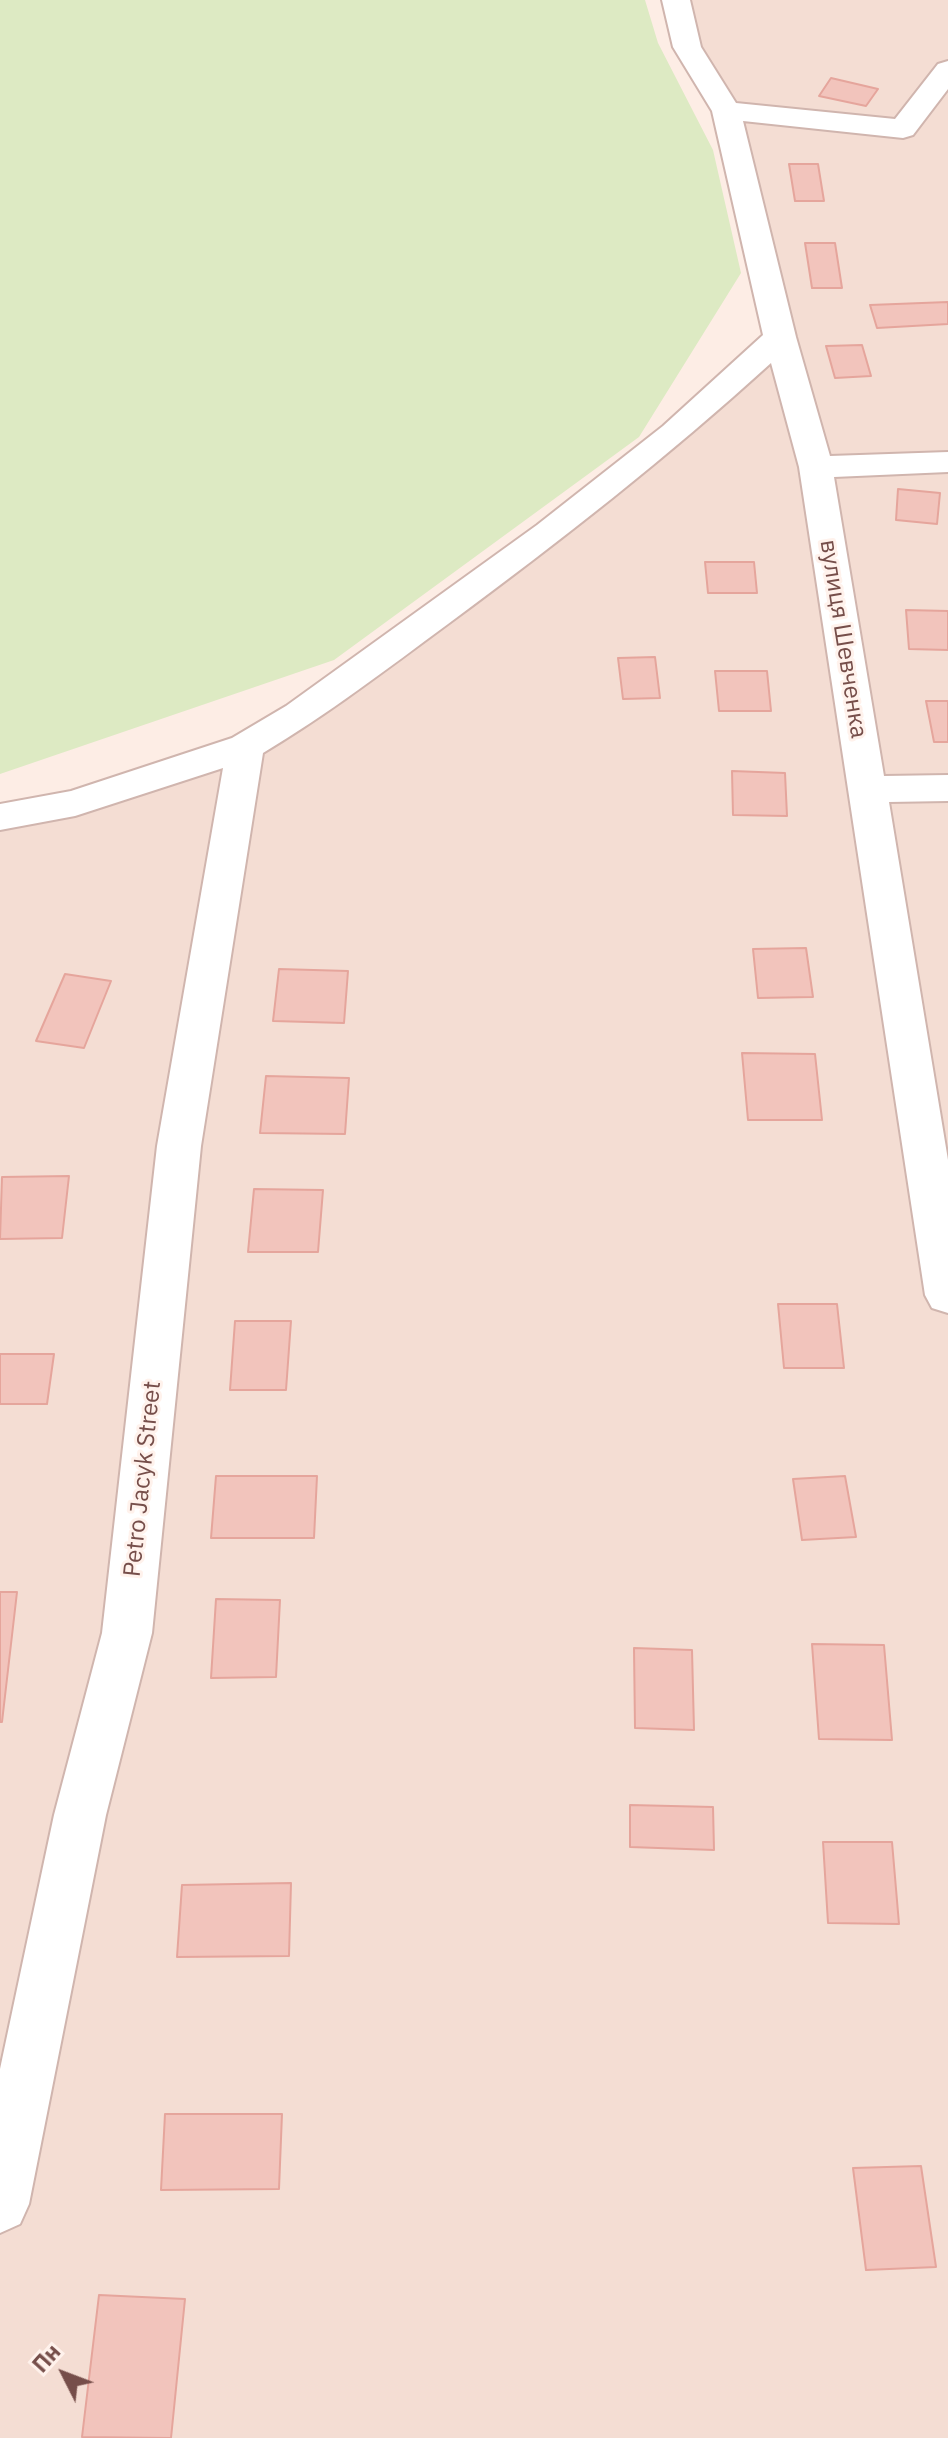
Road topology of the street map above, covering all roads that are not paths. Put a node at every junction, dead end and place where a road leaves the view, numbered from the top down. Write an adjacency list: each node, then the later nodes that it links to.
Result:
1 (676, 0): 3 (street, вулиця Шевченка)
2 (948, 70): 3 (street)
3 (726, 111): 4 (street, вулиця Шевченка)
4 (780, 337): 6 (street, вулиця Шевченка); 7 (street)
5 (948, 462): 6 (street)
6 (816, 467): 9 (street, вулиця Шевченка)
7 (245, 747): 10 (street); 12 (street, Petro Jacyk Street)
8 (948, 788): 9 (street)
9 (867, 789): 11 (street, вулиця Шевченка)
10 (0, 817)
11 (948, 1295)
12 (0, 2204)

